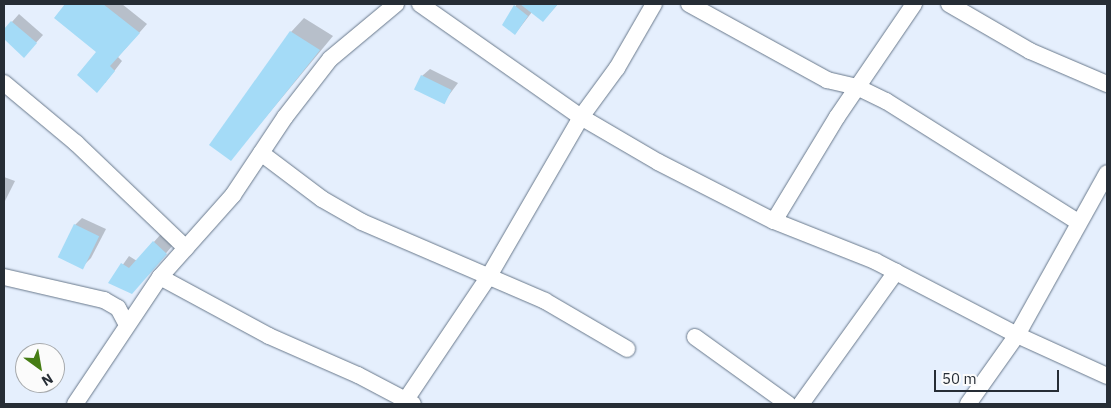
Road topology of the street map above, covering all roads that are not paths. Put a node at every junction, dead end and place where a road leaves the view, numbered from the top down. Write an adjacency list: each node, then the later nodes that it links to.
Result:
1 (396, 4): 11 (street)
2 (420, 4): 10 (street)
3 (654, 4): 10 (street)
4 (689, 4): 9 (street)
5 (914, 4): 9 (street)
6 (949, 4): 8 (street)
7 (4, 83): 15 (street)
8 (1107, 84)
9 (857, 87): 13 (street); 14 (street)
10 (581, 117): 13 (street); 17 (street)
11 (261, 153): 15 (street); 17 (street)
12 (1107, 173): 14 (street)
13 (774, 221): 16 (street)
14 (1078, 222): 21 (street)
15 (186, 248): 19 (street)
16 (896, 272): 21 (street); 28 (street)
17 (488, 276): 23 (street); 25 (street)
18 (4, 277): 20 (street)
19 (160, 277): 20 (street); 25 (street)
20 (127, 324): 26 (street)
21 (1017, 335): 24 (street); 29 (street)
22 (695, 337): 27 (street)
23 (627, 349)
24 (1107, 376)
25 (407, 403)
26 (75, 404)
27 (788, 404)
28 (801, 404)
29 (968, 404)

